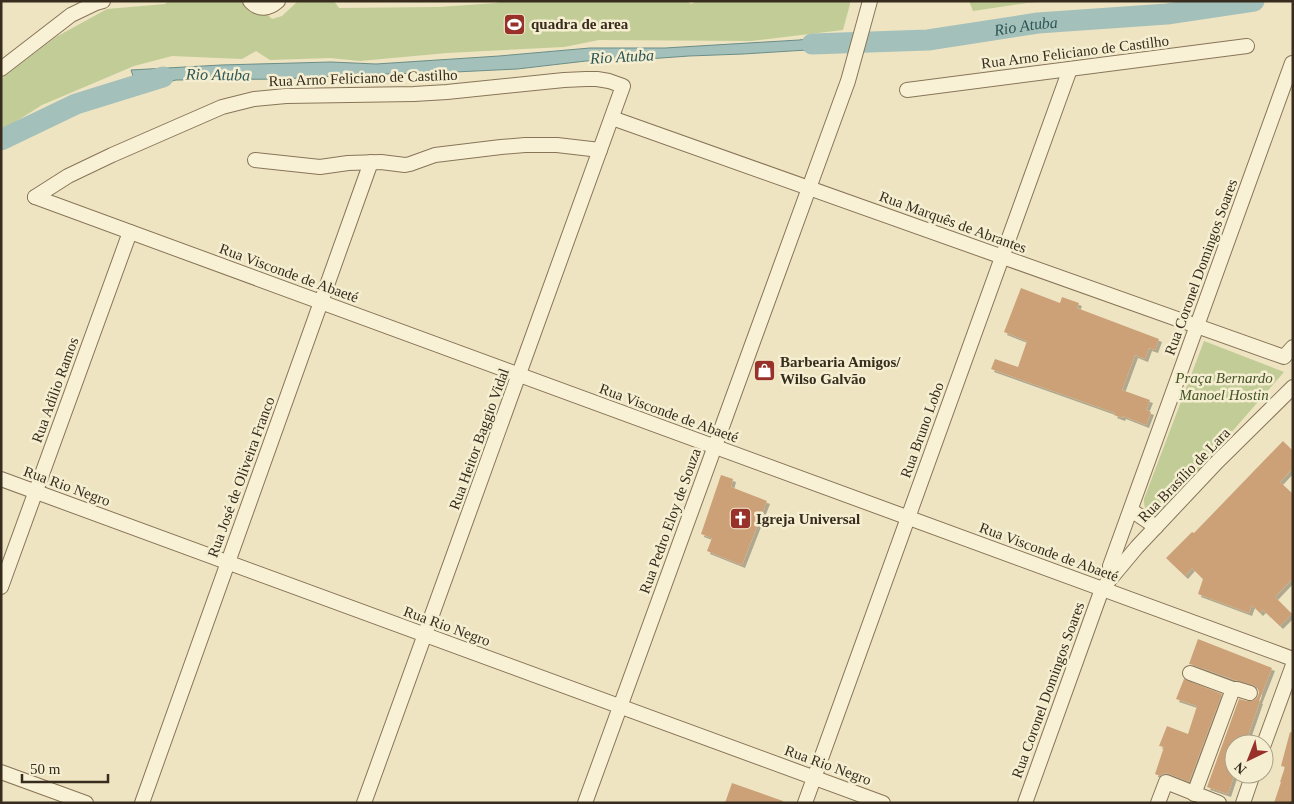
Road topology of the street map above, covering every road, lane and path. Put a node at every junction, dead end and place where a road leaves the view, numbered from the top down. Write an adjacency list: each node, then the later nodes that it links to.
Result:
1 (103, 1): 7 (street)
2 (250, 1): 3 (street)
3 (278, 1)
4 (870, 1): 15 (street, Rua Pedro Eloy de Souza)
5 (1247, 46): 8 (street, Rua Arno Feliciano de Castilho)
6 (1292, 64): 20 (street, Rua Coronel Domingos Soares)
7 (1, 69)
8 (1070, 69): 10 (street, Rua Arno Feliciano de Castilho); 18 (street, Rua Bruno Lobo)
9 (623, 86): 11 (street, Rua Heitor Baggio Vidal); 16 (street, Rua Arno Feliciano de Castilho)
10 (907, 90)
11 (612, 118): 12 (street, Rua Heitor Baggio Vidal); 15 (street, Rua Marquês de Abrantes)
12 (600, 150): 14 (street); 22 (street, Rua Heitor Baggio Vidal)
13 (255, 160): 14 (street)
14 (371, 162): 19 (street, Rua José de Oliveira Franco)
15 (809, 188): 18 (street, Rua Marquês de Abrantes); 24 (street, Rua Pedro Eloy de Souza)
16 (34, 197): 17 (street, Rua Visconde de Abaeté)
17 (130, 232): 19 (street, Rua Visconde de Abaeté); 26 (street, Rua Adílio Ramos)
18 (1002, 257): 20 (street, Rua Marquês de Abrantes); 28 (street, Rua Bruno Lobo)
19 (321, 302): 22 (street, Rua Visconde de Abaeté); 30 (street, Rua José de Oliveira Franco)
20 (1197, 326): 21 (street, Rua Marquês de Abrantes); 27 (street, Rua Coronel Domingos Soares)
21 (1288, 352)
22 (519, 375): 24 (street, Rua Visconde de Abaeté); 34 (street, Rua Heitor Baggio Vidal)
23 (1293, 386): 29 (street, Rua Brasílio de Lara)
24 (715, 447): 28 (street, Rua Visconde de Abaeté); 40 (street, Rua Pedro Eloy de Souza)
25 (1, 479): 26 (street, Rua Rio Negro)
26 (36, 492): 30 (street, Rua Rio Negro); 32 (street, Rua Adílio Ramos)
27 (1130, 510): 29 (street); 31 (street, Rua Coronel Domingos Soares)
28 (908, 518): 33 (street, Rua Visconde de Abaeté); 43 (street, Rua Bruno Lobo)
29 (1156, 527): 33 (street, Rua Brasílio de Lara)
30 (228, 562): 34 (street, Rua Rio Negro); 47 (street, Rua José de Oliveira Franco)
31 (1110, 566)
32 (1, 587)
33 (1102, 589): 35 (street, Rua Visconde de Abaeté); 52 (street, Rua Coronel Domingos Soares)
34 (425, 635): 40 (street, Rua Rio Negro); 48 (street, Rua Heitor Baggio Vidal)
35 (1293, 659)
36 (1293, 665): 41 (street)
37 (1190, 673): 38 (street)
38 (1232, 688): 39 (street); 45 (street)
39 (1250, 693)
40 (620, 706): 43 (street, Rua Rio Negro); 49 (street, Rua Pedro Eloy de Souza)
41 (1268, 734)
42 (1, 772): 46 (street)
43 (814, 778): 50 (street, Rua Bruno Lobo); 51 (street, Rua Rio Negro)
44 (1250, 784): 55 (street)
45 (1194, 794): 53 (street); 54 (street)
46 (86, 803)
47 (142, 803)
48 (364, 803)
49 (585, 803)
50 (805, 803)
51 (882, 803)
52 (1025, 803)
53 (1158, 803)
54 (1219, 803)
55 (1243, 803)

